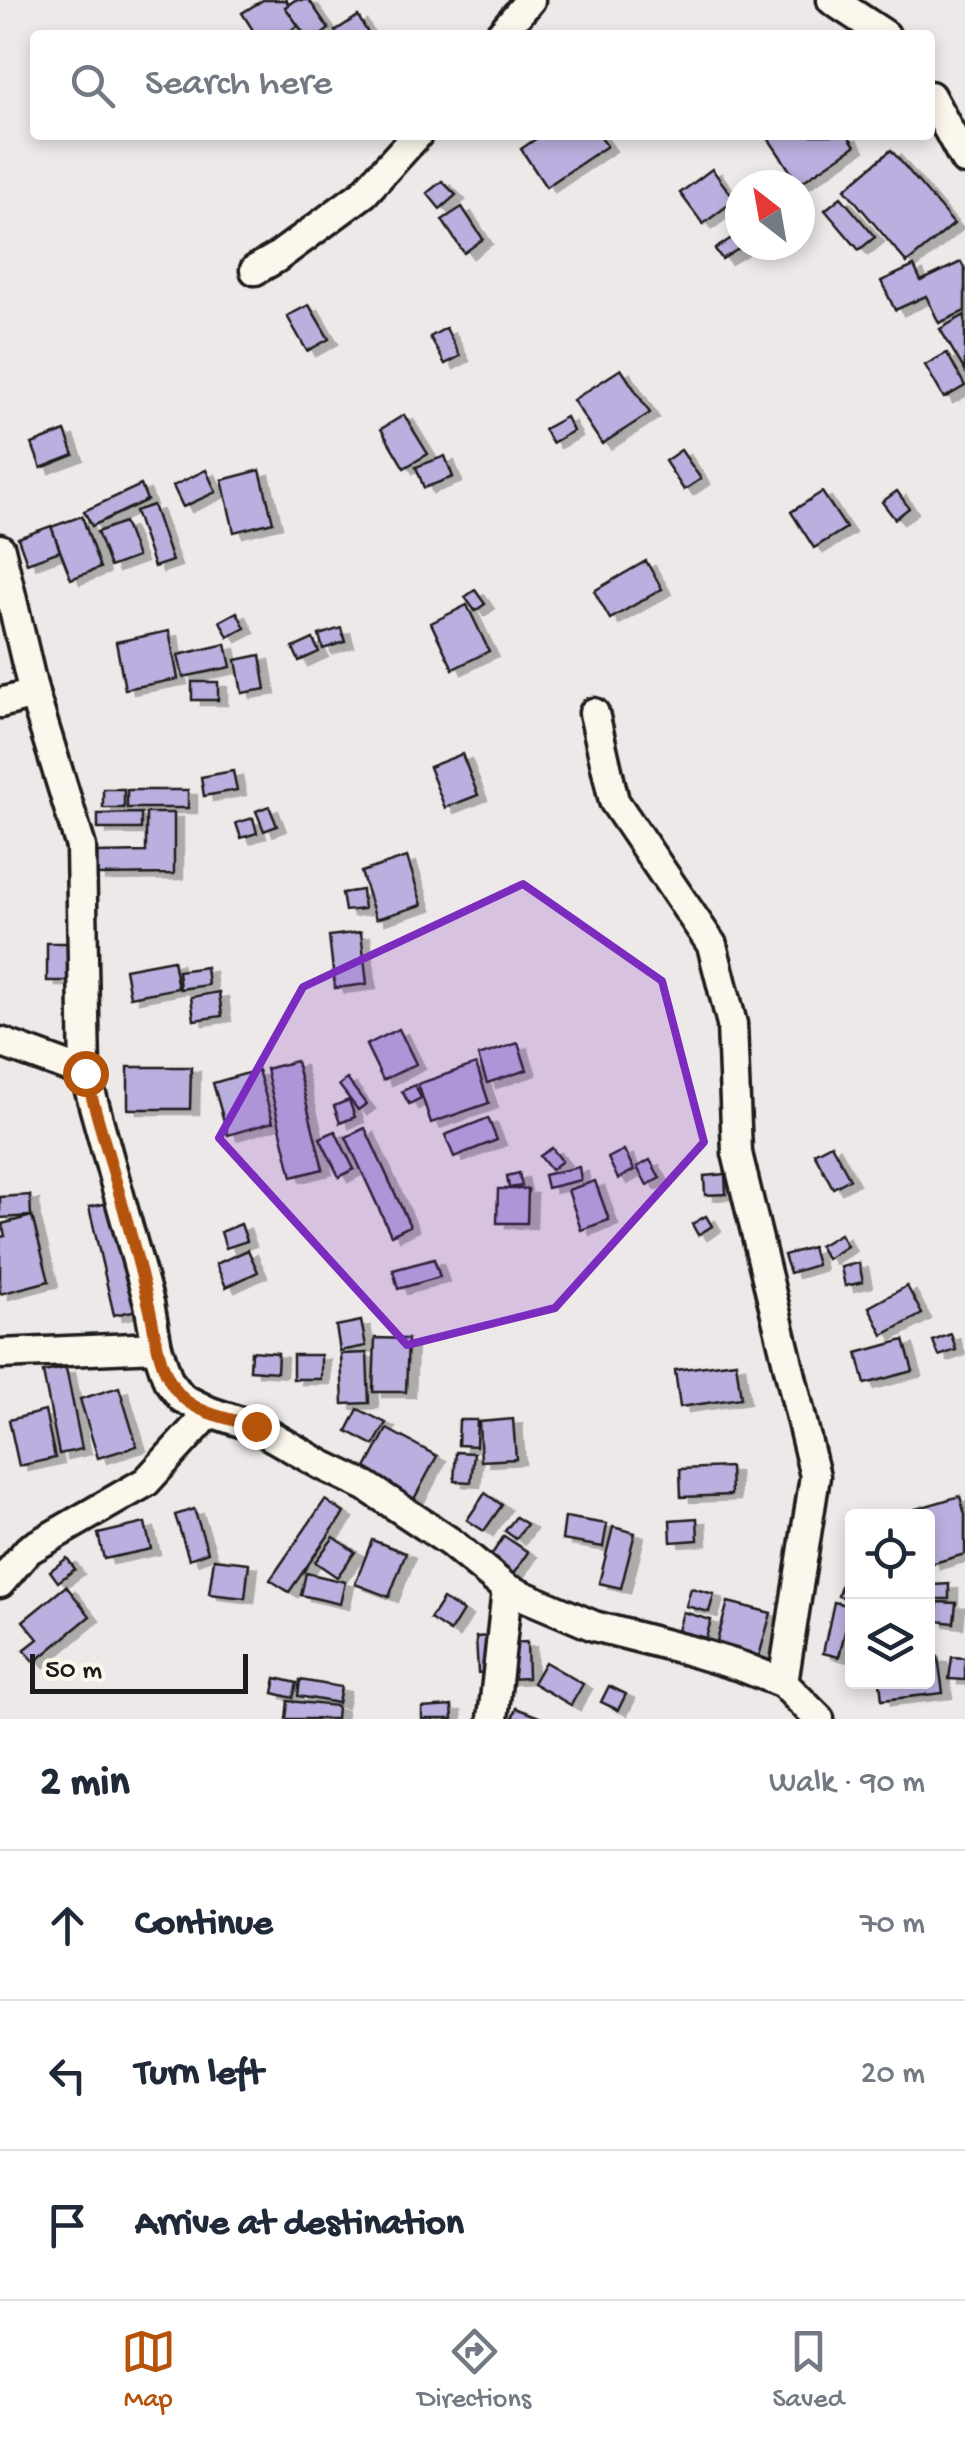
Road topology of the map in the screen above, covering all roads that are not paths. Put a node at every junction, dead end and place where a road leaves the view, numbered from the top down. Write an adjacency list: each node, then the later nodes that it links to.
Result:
1 (530, 0): 3 (street)
2 (832, 0): 4 (street)
3 (504, 30)
4 (877, 30)
5 (935, 105): 7 (street)
6 (412, 140): 8 (street)
7 (965, 160)
8 (255, 270)
9 (0, 550): 10 (street)
10 (34, 694): 11 (street); 14 (street)
11 (0, 703)
12 (594, 713): 20 (street)
13 (0, 1042): 14 (street)
14 (85, 1073): 15 (street)
15 (158, 1347): 16 (street); 17 (street)
16 (0, 1354)
17 (210, 1412): 18 (street); 19 (street)
18 (0, 1583)
19 (507, 1589): 20 (street); 21 (street)
20 (782, 1683): 22 (street)
21 (493, 1719)
22 (818, 1719)

